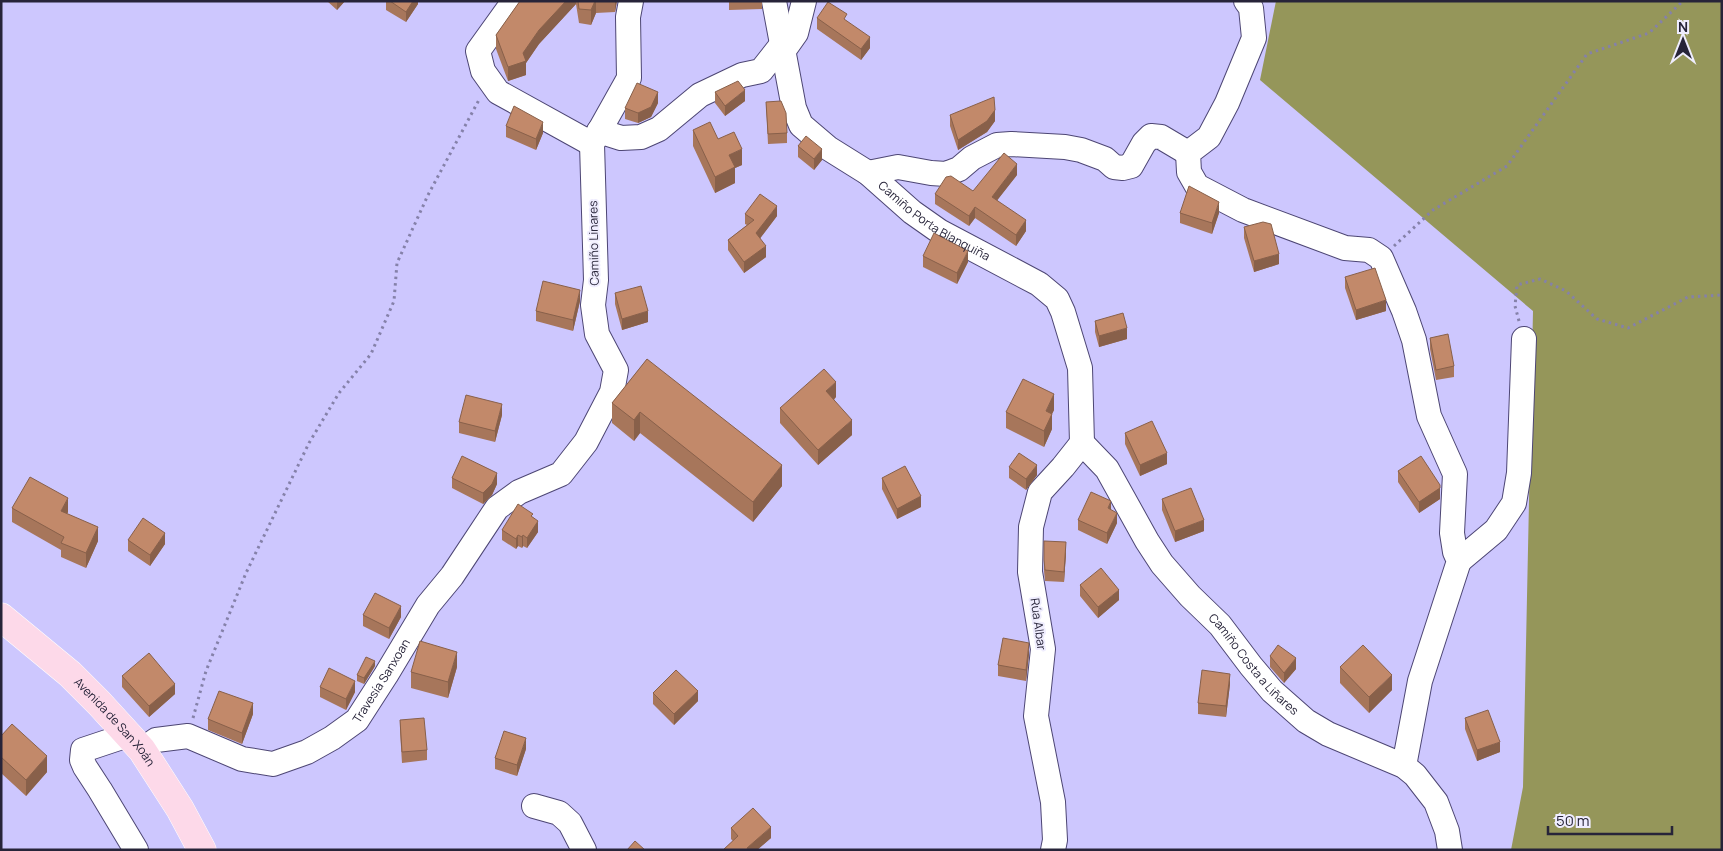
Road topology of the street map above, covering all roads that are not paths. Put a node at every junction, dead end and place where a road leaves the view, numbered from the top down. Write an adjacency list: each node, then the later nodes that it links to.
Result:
1 (514, 1): 7 (street)
2 (631, 1): 7 (street)
3 (774, 1): 6 (street, Camiño Porta Blanquiña)
4 (804, 1): 6 (street)
5 (1246, 1): 8 (street)
6 (784, 46): 7 (street); 9 (street, Camiño Porta Blanquiña)
7 (595, 138): 12 (street, Camiño Linares)
8 (1188, 153): 9 (street); 13 (street)
9 (868, 173): 11 (street, Camiño Porta Blanquiña)
10 (1524, 339): 13 (street)
11 (1082, 443): 16 (street, Camiño Costa a Liñares); 21 (street, Rúa Albar)
12 (561, 474): 15 (street, Travesía Sanxoan)
13 (1459, 561): 16 (street)
14 (1, 617): 15 (main road, Avenida de San Xoán)
15 (135, 743): 18 (street); 19 (main road, Avenida de San Xoán)
16 (1404, 766): 22 (street, Camiño Costa a Liñares)
17 (534, 806): 20 (street)
18 (136, 850)
19 (202, 850)
20 (584, 850)
21 (1053, 850)
22 (1450, 850)

